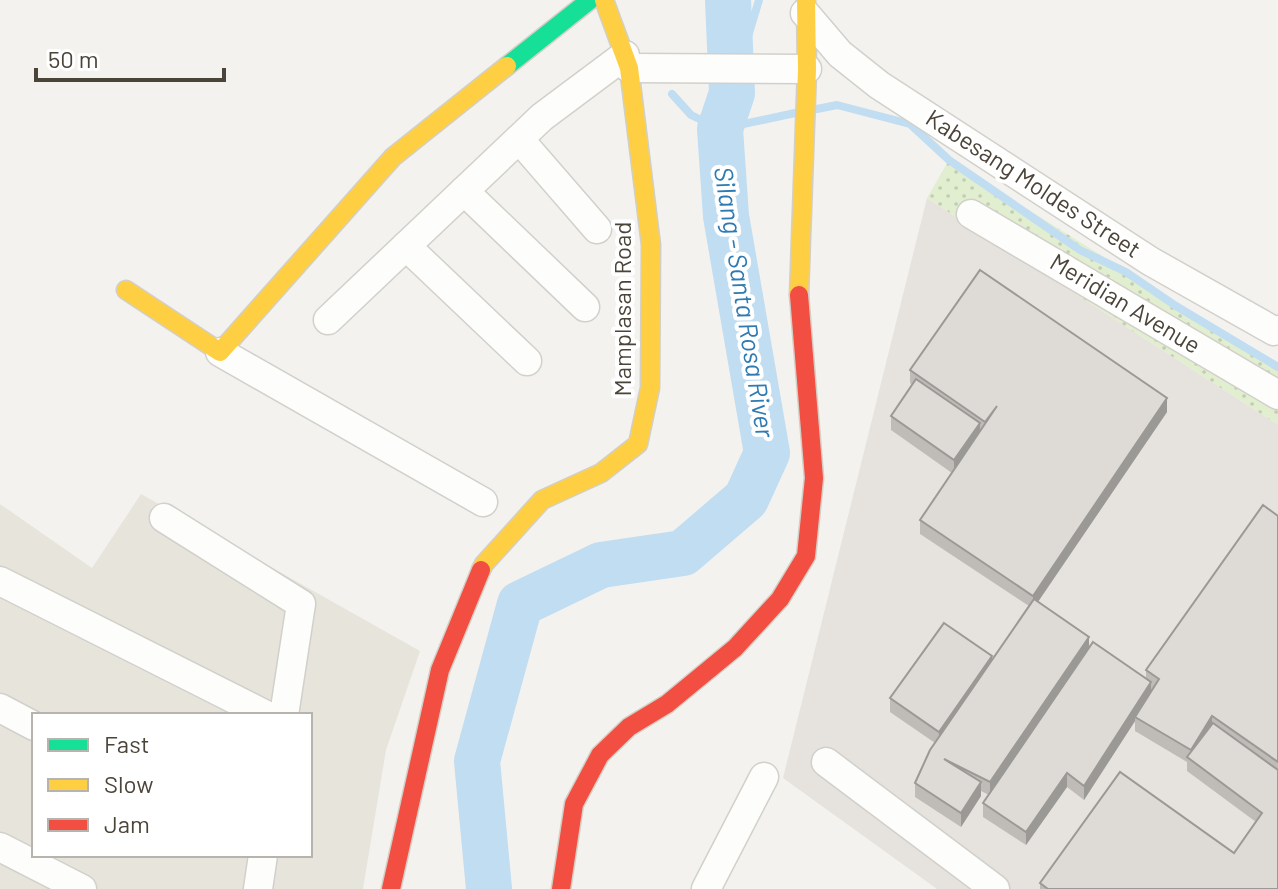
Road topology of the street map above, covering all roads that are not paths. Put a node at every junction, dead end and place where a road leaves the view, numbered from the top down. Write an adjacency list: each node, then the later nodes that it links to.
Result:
1 (590, 0): 15 (street)
2 (604, 0): 4 (street, Mamplasan Road)
3 (806, 6): 5 (street); 14 (street, Kabesang Moldes Street)
4 (627, 62): 5 (street); 6 (street); 31 (street, Mamplasan Road)
5 (795, 69): 32 (street)
6 (519, 139): 7 (street); 9 (street)
7 (464, 191): 10 (street); 12 (street)
8 (971, 214): 17 (street, Meridian Avenue)
9 (597, 229)
10 (406, 246): 13 (street); 16 (street)
11 (126, 290): 15 (street)
12 (585, 307)
13 (328, 320)
14 (1278, 330)
15 (220, 352): 18 (street)
16 (527, 361)
17 (1278, 395)
18 (483, 502)
19 (164, 518): 23 (street)
20 (0, 581): 22 (street)
21 (0, 708): 24 (street)
22 (262, 713)
23 (284, 713)
24 (32, 725)
25 (826, 762): 34 (street)
26 (764, 777): 33 (street)
27 (0, 847): 29 (street)
28 (263, 857): 30 (street)
29 (82, 889)
30 (258, 889)
31 (391, 889)
32 (561, 889)
33 (706, 889)
34 (995, 889)

